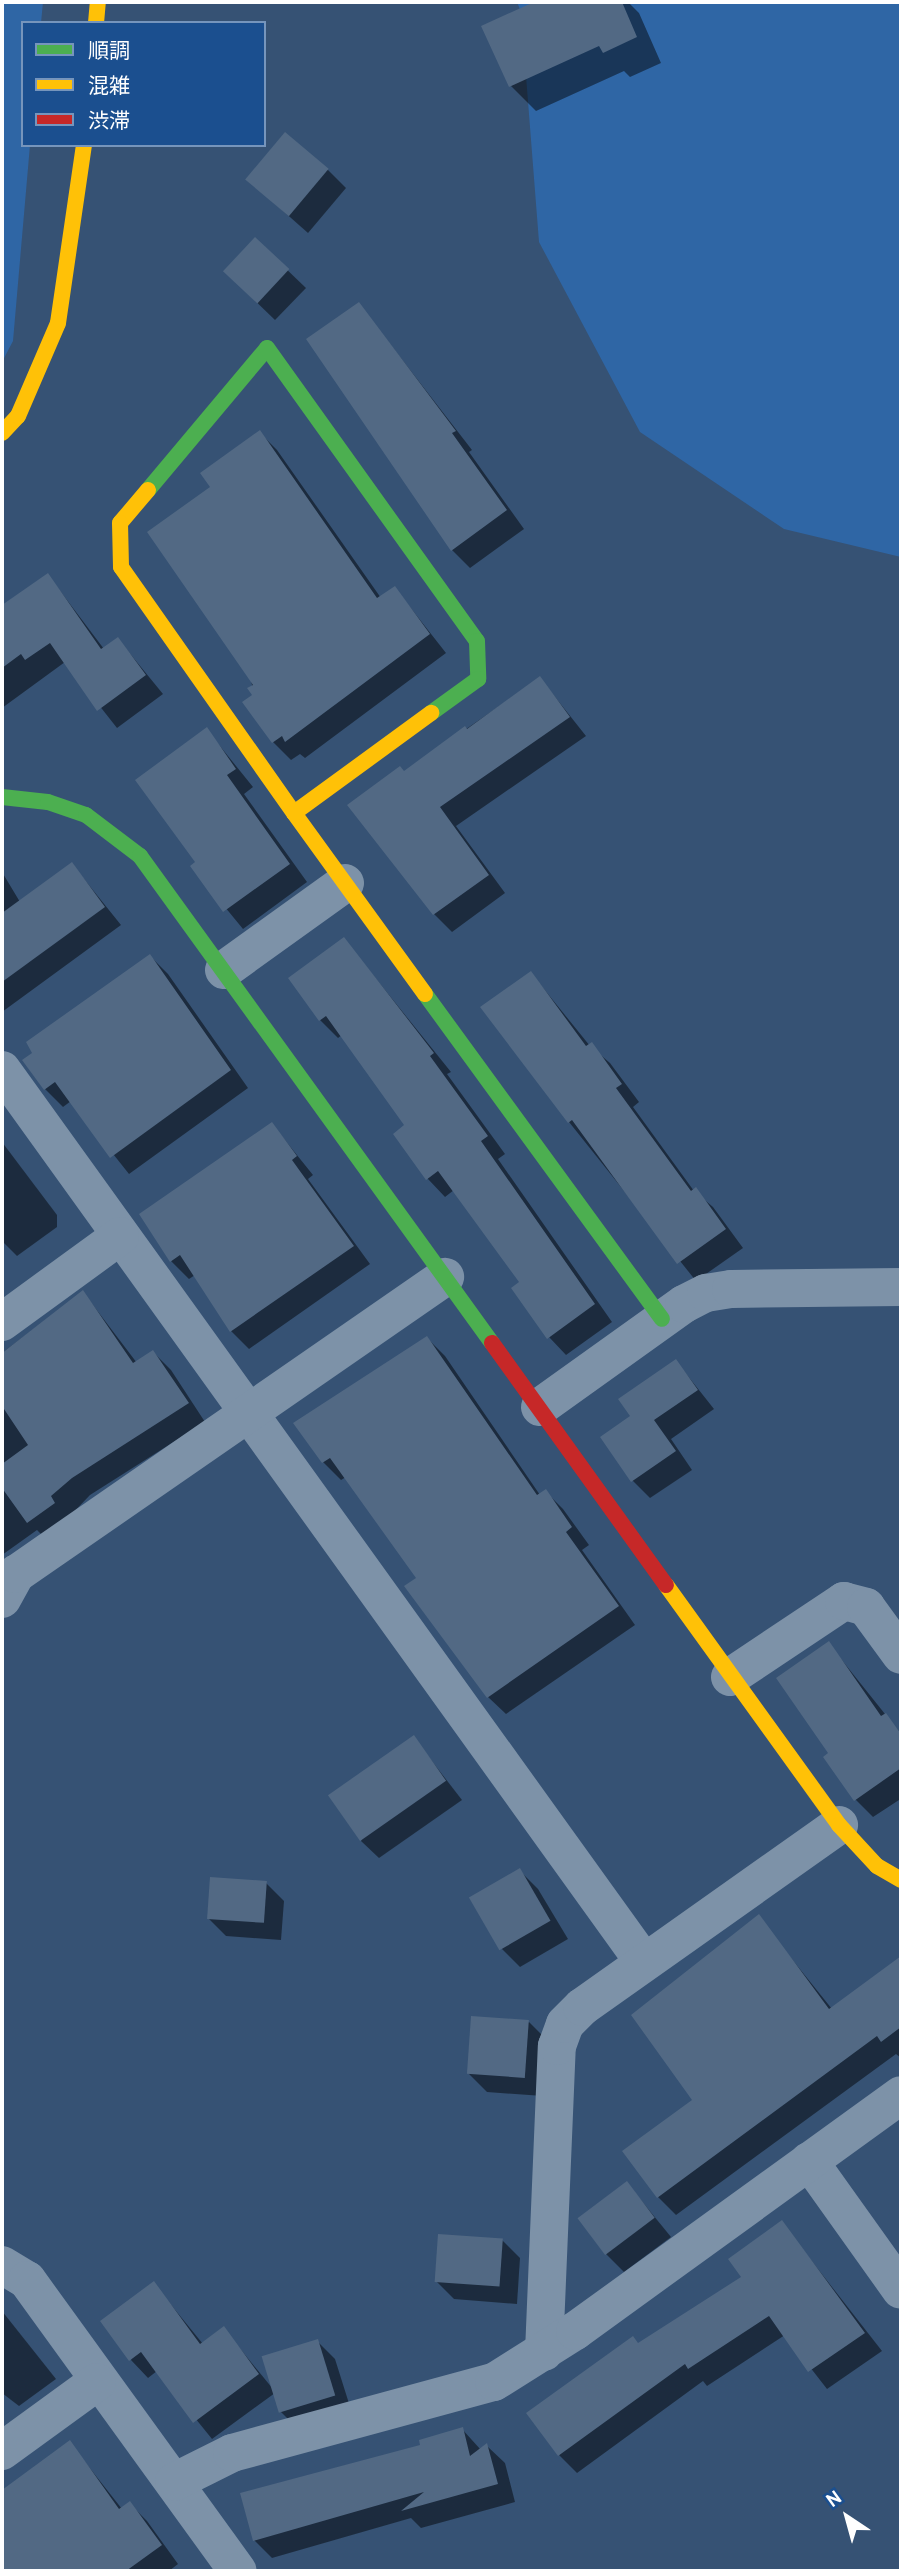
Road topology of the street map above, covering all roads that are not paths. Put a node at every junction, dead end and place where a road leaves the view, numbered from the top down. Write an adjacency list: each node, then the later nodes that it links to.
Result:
1 (98, 2): 2 (street)
2 (96, 21)
3 (84, 147): 4 (street)
4 (2, 433)
5 (2, 797): 8 (street)
6 (294, 813): 6 (street); 7 (street)
7 (345, 883): 8 (street); 13 (street)
8 (224, 970): 11 (street)
9 (2, 1070): 10 (street)
10 (120, 1236): 14 (street); 16 (street)
11 (445, 1278): 15 (street); 16 (street)
12 (901, 1287): 13 (street)
13 (662, 1319): 15 (street)
14 (2, 1322)
15 (541, 1407): 19 (street)
16 (252, 1415): 17 (street); 22 (street)
17 (2, 1599)
18 (901, 1655): 19 (street)
19 (730, 1677): 20 (street)
20 (839, 1825): 21 (street); 22 (street)
21 (901, 1880)
22 (644, 1962): 27 (street)
23 (901, 2095): 24 (street)
24 (808, 2161): 26 (street); 27 (street)
25 (2, 2265): 28 (street)
26 (901, 2290)
27 (544, 2352): 30 (street)
28 (97, 2382): 29 (street); 30 (street)
29 (2, 2451)
30 (174, 2482): 31 (street)
31 (238, 2571)

